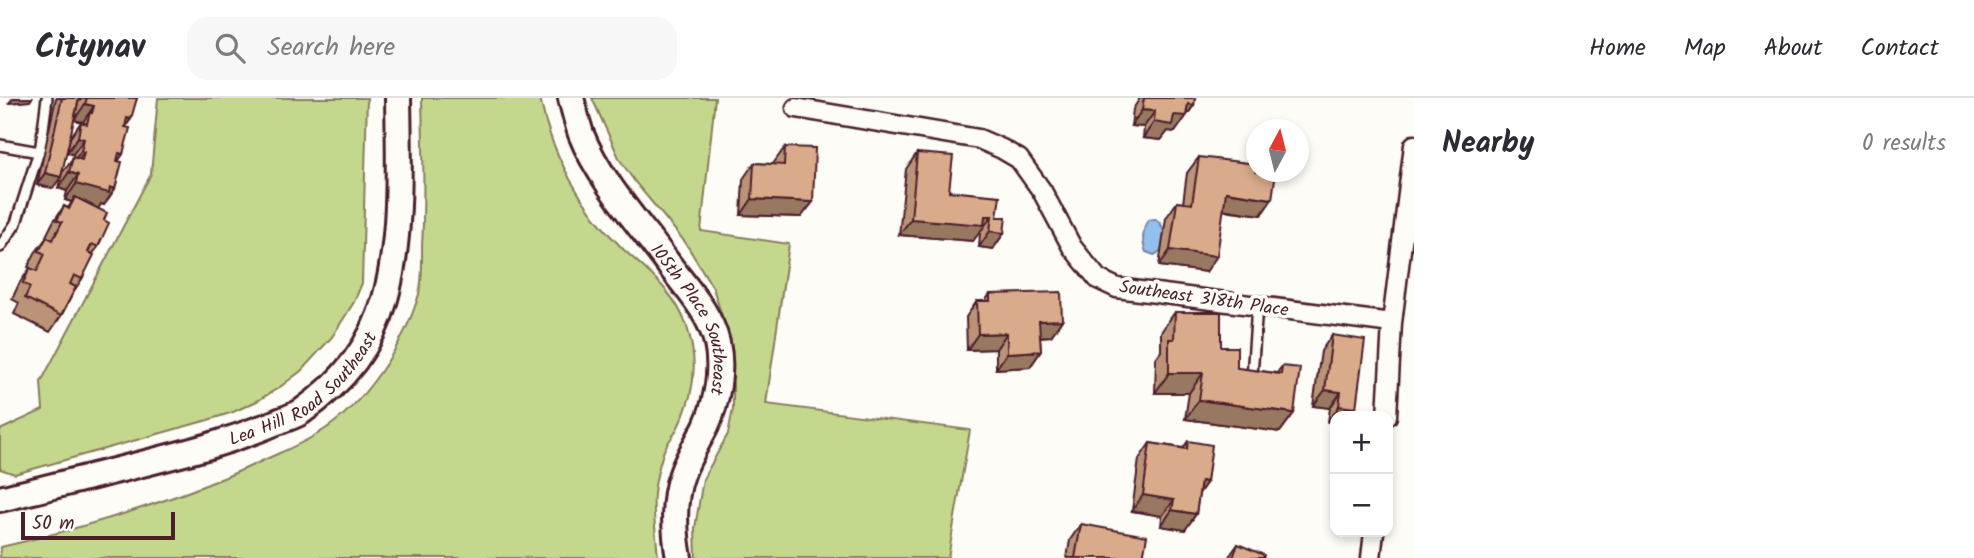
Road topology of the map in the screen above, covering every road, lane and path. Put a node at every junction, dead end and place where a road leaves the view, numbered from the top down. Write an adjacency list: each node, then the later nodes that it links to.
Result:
1 (47, 98): 7 (lane)
2 (398, 98): 13 (main road, Lea Hill Road Southeast)
3 (571, 98): 15 (main road, 105th Place Southeast)
4 (796, 108): 9 (street, Southeast 318th Place)
5 (0, 145): 7 (lane)
6 (1414, 145): 10 (street)
7 (39, 152): 8 (lane)
8 (0, 247)
9 (1257, 306): 10 (street, Southeast 318th Place); 11 (lane)
10 (1392, 323): 12 (street)
11 (1252, 376)
12 (1387, 411)
13 (0, 499)
14 (1373, 537): 16 (street)
15 (679, 558)
16 (1371, 558)

